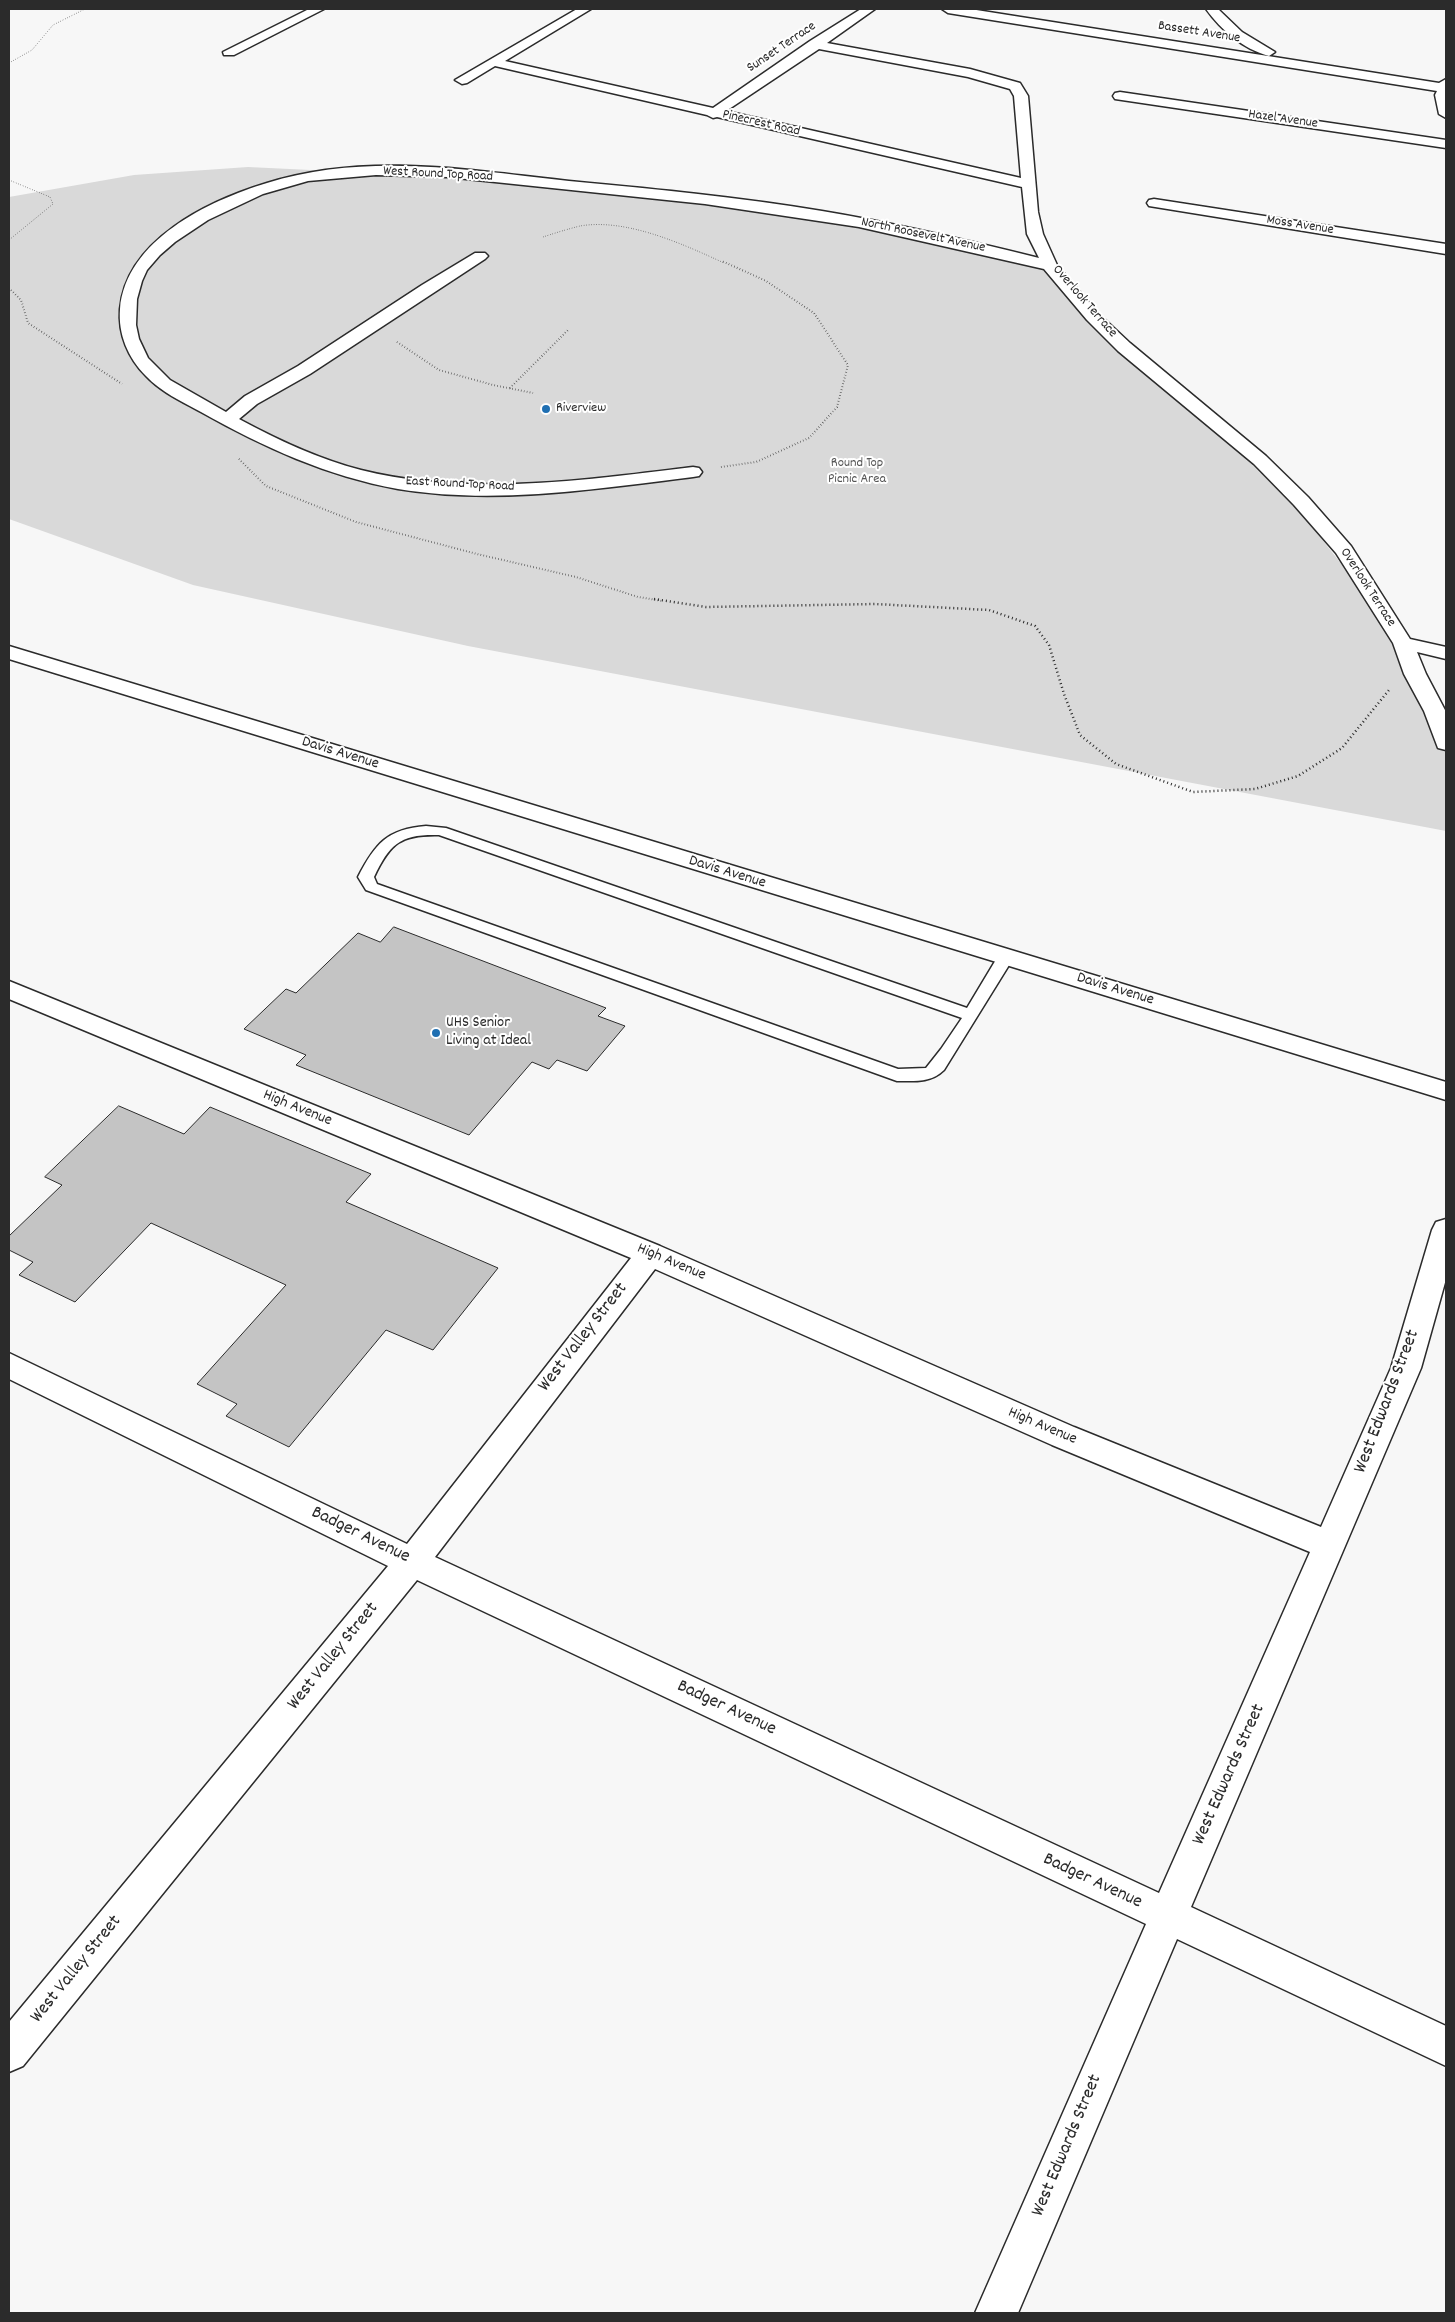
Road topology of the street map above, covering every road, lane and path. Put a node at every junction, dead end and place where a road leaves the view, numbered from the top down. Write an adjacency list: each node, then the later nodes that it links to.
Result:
1 (85, 9): 10 (path)
2 (318, 9): 8 (street)
3 (585, 9): 9 (street)
4 (869, 9): 7 (street, Sunset Terrace)
5 (948, 9): 11 (street, Bassett Avenue)
6 (1212, 9): 11 (street)
7 (814, 44): 15 (street, Sunset Terrace); 19 (street, Overlook Terrace)
8 (229, 52)
9 (493, 62): 12 (street); 15 (street, Pinecrest Road)
10 (9, 63)
11 (1308, 66): 13 (street, Bassett Avenue)
12 (462, 80)
13 (1445, 86): 16 (street)
14 (1120, 96): 17 (street, Hazel Avenue)
15 (713, 114): 19 (street, Pinecrest Road)
16 (1446, 114)
17 (1446, 144)
18 (9, 180): 23 (path)
19 (1029, 184): 26 (street, Overlook Terrace)
20 (1154, 203): 24 (street, Moss Avenue)
21 (795, 212): 26 (street, North Roosevelt Avenue); 28 (street, West Round Top Road)
22 (543, 237): 35 (path)
23 (9, 240)
24 (1446, 249)
25 (480, 256): 29 (street)
26 (1050, 266): 36 (street, Overlook Terrace)
27 (9, 288): 31 (path)
28 (128, 300): 34 (street, East Round Top Road)
29 (373, 324): 32 (path); 34 (street)
30 (568, 330): 32 (path)
31 (124, 385)
32 (510, 388): 33 (path)
33 (532, 393)
34 (235, 424): 35 (street, East Round Top Road); 39 (path)
35 (693, 472)
36 (1403, 643): 38 (street); 39 (street)
37 (9, 652): 41 (street, Davis Avenue)
38 (1446, 652)
39 (1415, 674): 40 (street)
40 (1446, 743)
41 (1006, 957): 43 (lane); 44 (street, Davis Avenue)
42 (9, 989): 46 (street, High Avenue)
43 (970, 1015): 43 (lane)
44 (1446, 1091)
45 (1446, 1230): 48 (street, West Edwards Street)
46 (650, 1254): 48 (street, High Avenue); 49 (street, West Valley Street)
47 (9, 1365): 49 (street, Badger Avenue)
48 (1330, 1546): 50 (street, West Edwards Street)
49 (412, 1562): 50 (street, Badger Avenue); 52 (street, West Valley Street)
50 (1167, 1917): 51 (street, Badger Avenue); 53 (street, West Edwards Street)
51 (1446, 2046)
52 (9, 2052)
53 (996, 2313)

